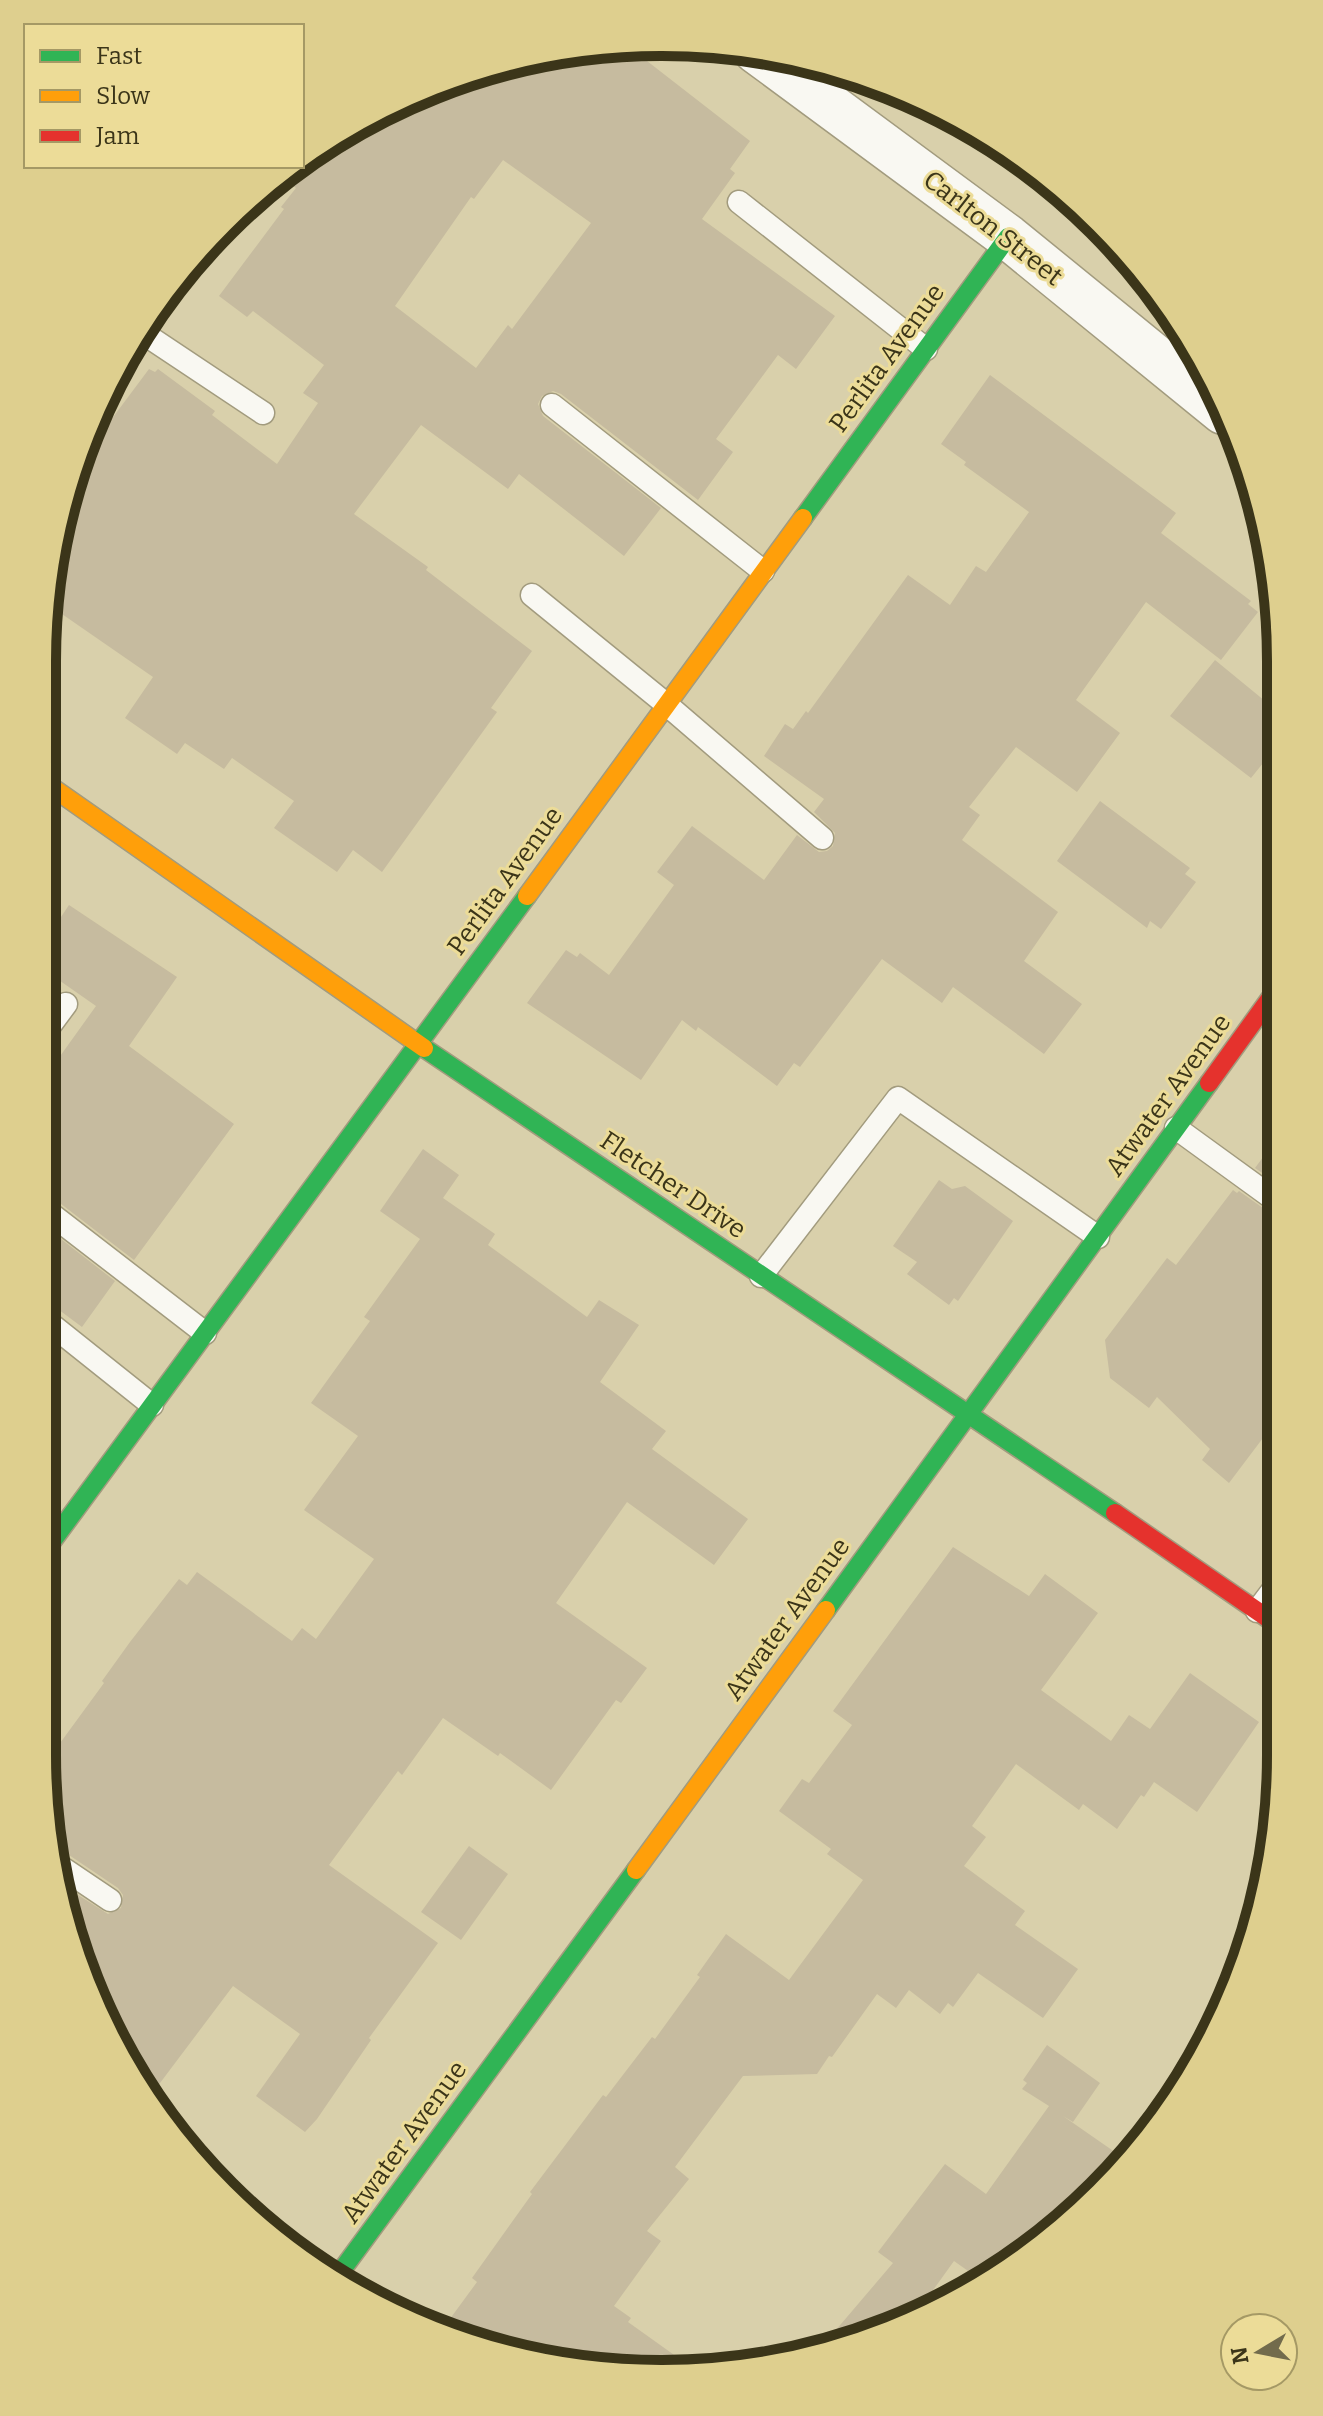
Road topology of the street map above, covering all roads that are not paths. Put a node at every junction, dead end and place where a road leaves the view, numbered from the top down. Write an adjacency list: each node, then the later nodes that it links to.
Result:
1 (779, 68): 3 (street, Carlton Street)
2 (739, 202): 5 (lane)
3 (1008, 237): 5 (street, Perlita Avenue); 6 (street, Carlton Street)
4 (150, 338): 8 (lane)
5 (926, 349): 9 (street, Perlita Avenue)
6 (1207, 399)
7 (552, 405): 9 (lane)
8 (263, 413)
9 (763, 571): 11 (street, Perlita Avenue)
10 (532, 595): 11 (lane)
11 (666, 704): 13 (lane); 17 (street, Perlita Avenue)
12 (56, 790): 17 (street, Fletcher Drive)
13 (822, 838)
14 (66, 1004): 16 (lane)
15 (1267, 1010): 18 (street, Atwater Avenue)
16 (56, 1017)
17 (419, 1045): 22 (street, Fletcher Drive); 24 (street, Perlita Avenue)
18 (1176, 1128): 19 (lane); 21 (street, Atwater Avenue)
19 (1267, 1194)
20 (56, 1218): 24 (lane)
21 (1098, 1237): 22 (lane); 26 (street, Atwater Avenue)
22 (761, 1276): 26 (street, Fletcher Drive)
23 (56, 1328): 25 (lane)
24 (205, 1333): 25 (street, Perlita Avenue)
25 (152, 1405): 27 (street, Perlita Avenue)
26 (970, 1414): 29 (street, Fletcher Drive); 33 (street, Atwater Avenue)
27 (56, 1536)
28 (1267, 1598): 29 (lane)
29 (1257, 1611): 30 (street, Fletcher Drive)
30 (1267, 1618)
31 (68, 1872): 32 (lane)
32 (110, 1900)
33 (343, 2269)

